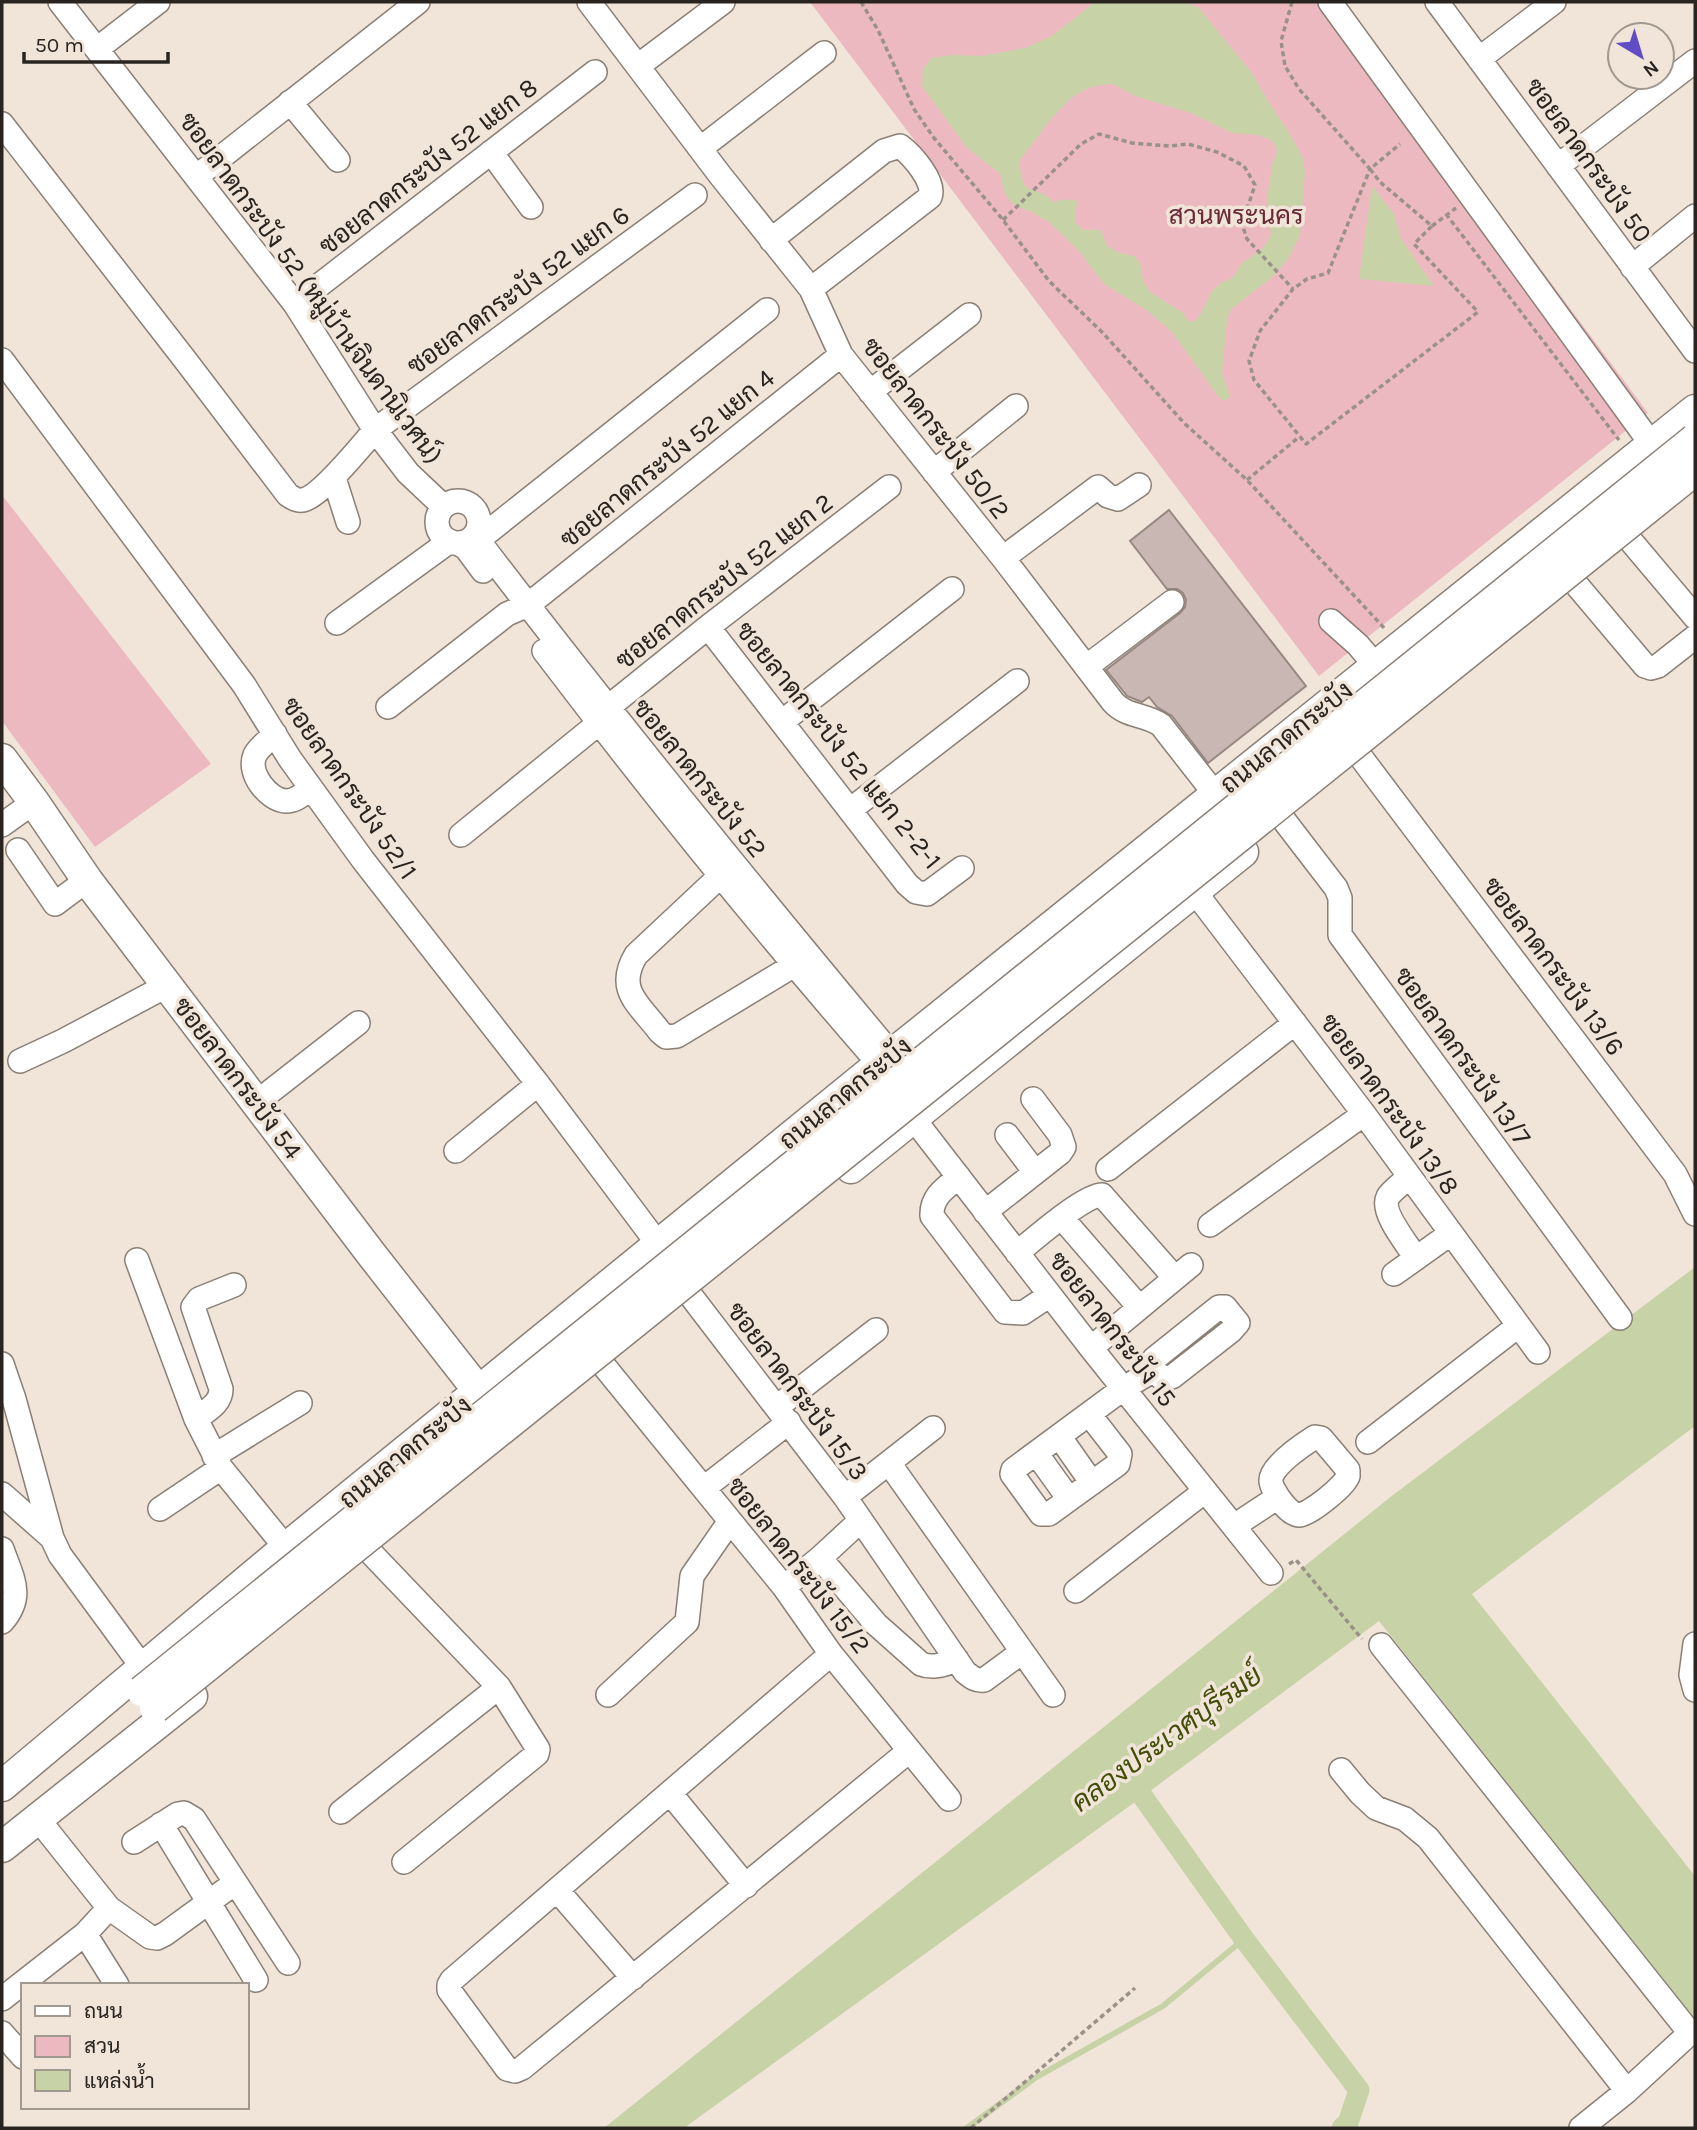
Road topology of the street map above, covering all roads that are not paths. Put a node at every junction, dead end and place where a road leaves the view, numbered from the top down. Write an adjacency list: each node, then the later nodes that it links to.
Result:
1 (60, 2): 9 (street, ซอยลาดกระบัง 52 (หมู่บ้านจินดานิเวศน์))
2 (158, 2): 9 (street)
3 (418, 2): 15 (street)
4 (589, 2): 13 (street, ซอยลาดกระบัง 50/2)
5 (723, 2): 13 (street)
6 (1330, 2): 39 (street)
7 (1437, 2): 11 (street, ซอยลาดกระบัง 50)
8 (1555, 2): 11 (street)
9 (97, 49): 21 (street, ซอยลาดกระบัง 52 (หมู่บ้านจินดานิเวศน์))
10 (824, 53): 17 (street)
11 (1479, 59): 20 (street, ซอยลาดกระบัง 50)
12 (1695, 61): 20 (street)
13 (638, 66): 17 (street, ซอยลาดกระบัง 50/2)
14 (595, 72): 18 (street, ซอยลาดกระบัง 52 แยก 8)
15 (290, 102): 19 (street); 21 (street)
16 (2, 124): 42 (street, ซอยลาดกระบัง 52 แยก 6)
17 (701, 148): 25 (street, ซอยลาดกระบัง 50/2)
18 (491, 152): 23 (street); 28 (street, ซอยลาดกระบัง 52 แยก 8)
19 (338, 160)
20 (1558, 166): 26 (street, ซอยลาดกระบัง 50)
21 (196, 177): 28 (street, ซอยลาดกระบัง 52 (หมู่บ้านจินดานิเวศน์))
22 (695, 195): 37 (street, ซอยลาดกระบัง 52 แยก 6)
23 (531, 207)
24 (1695, 216): 26 (street)
25 (771, 240): 27 (street, ซอยลาดกระบัง 50/2); 27 (street)
26 (1632, 267): 31 (street, ซอยลาดกระบัง 50)
27 (811, 289): 32 (street, ซอยลาดกระบัง 50/2)
28 (295, 304): 37 (street, ซอยลาดกระบัง 52 (หมู่บ้านจินดานิเวศน์))
29 (767, 310): 48 (street)
30 (969, 315): 34 (street)
31 (1695, 351)
32 (841, 355): 34 (street, ซอยลาดกระบัง 50/2); 54 (street, ซอยลาดกระบัง 52 แยก 4)
33 (2, 360): 66 (street, ซอยลาดกระบัง 52/1)
34 (870, 392): 41 (street, ซอยลาดกระบัง 50/2)
35 (1017, 407): 41 (street)
36 (1695, 410): 39 (main road, ถนนลาดกระบัง)
37 (375, 429): 42 (street, ซอยลาดกระบัง 52 แยก 6); 46 (street, ซอยลาดกระบัง 52 (หมู่บ้านจินดานิเวศน์))
38 (1695, 439): 168 (main road, bridge)
39 (1638, 446): 60 (main road, ถนนลาดกระบัง)
40 (1695, 470): 172 (main road, bridge)
41 (934, 472): 50 (street, ซอยลาดกระบัง 50/2)
42 (334, 478): 47 (street)
43 (1139, 485): 50 (street)
44 (889, 487): 58 (street, ซอยลาดกระบัง 52 แยก 2)
45 (1695, 487): 49 (main road)
46 (443, 506): 48 (street, ซอยลาดกระบัง 52); 48 (street, ซอยลาดกระบัง 52)
47 (348, 522)
48 (466, 538): 54 (street, ซอยลาดกระบัง 52); 57 (street)
49 (1630, 540): 51 (main road); 55 (street)
50 (1003, 558): 61 (street, ซอยลาดกระบัง 50/2)
51 (1576, 583): 59 (street); 67 (main road)
52 (952, 589): 65 (street)
53 (1172, 602): 61 (street)
54 (521, 608): 63 (street, ซอยลาดกระบัง 52 แยก 4); 64 (street, ซอยลาดกระบัง 52)
55 (1695, 617)
56 (1332, 621): 60 (street)
57 (337, 623)
58 (708, 628): 64 (street, ซอยลาดกระบัง 52 แยก 2); 65 (street, ซอยลาดกระบัง 52 แยก 2-2-1)
59 (1695, 637)
60 (1375, 666): 70 (main road, ถนนลาดกระบัง)
61 (1086, 667): 70 (street, ซอยลาดกระบัง 50/2)
62 (1017, 681): 72 (street)
63 (388, 706)
64 (603, 715): 75 (street, ซอยลาดกระบัง 52 แยก 2); 78 (street, ซอยลาดกระบัง 52)
65 (783, 722): 72 (street, ซอยลาดกระบัง 52 แยก 2-2-1)
66 (275, 734): 69 (street, ซอยลาดกระบัง 52/1); 69 (street)
67 (1360, 756): 73 (main road); 99 (street, ซอยลาดกระบัง 13/6)
68 (2, 759): 71 (main road, ซอยลาดกระบัง 54)
69 (311, 789): 87 (street, ซอยลาดกระบัง 52/1)
70 (1215, 794): 85 (main road, ถนนลาดกระบัง)
71 (34, 802): 74 (street); 79 (main road, ซอยลาดกระบัง 54)
72 (850, 810): 77 (street, ซอยลาดกระบัง 52 แยก 2-2-1)
73 (1283, 819): 80 (main road); 112 (street, ซอยลาดกระบัง 13/7)
74 (2, 825)
75 (461, 835)
76 (18, 850): 79 (street)
77 (962, 869)
78 (730, 873): 81 (street, ซอยลาดกระบัง 52); 81 (street)
79 (87, 880): 82 (main road, ซอยลาดกระบัง 54)
80 (1195, 892): 84 (street, ซอยลาดกระบัง 13/8); 91 (main road)
81 (801, 961): 85 (street, ซอยลาดกระบัง 52)
82 (168, 985): 86 (street); 89 (main road, ซอยลาดกระบัง 54)
83 (358, 1023): 89 (street)
84 (1295, 1023): 90 (street, ซอยลาดกระบัง 13/8); 94 (street)
85 (886, 1060): 103 (main road, ถนนลาดกระบัง)
86 (20, 1061)
87 (538, 1084): 93 (street); 103 (street, ซอยลาดกระบัง 52/1)
88 (1033, 1099): 95 (street)
89 (257, 1102): 121 (main road, ซอยลาดกระบัง 54)
90 (1364, 1114): 97 (street, ซอยลาดกระบัง 13/8); 101 (street)
91 (913, 1118): 96 (street, ซอยลาดกระบัง 15); 110 (main road)
92 (1007, 1135): 95 (street)
93 (456, 1151)
94 (1108, 1169)
95 (1035, 1172): 98 (street)
96 (958, 1177): 98 (street, ซอยลาดกระบัง 15); 109 (street)
97 (1409, 1177): 102 (street, ซอยลาดกระบัง 13/8); 105 (street)
98 (985, 1212): 104 (street, ซอยลาดกระบัง 15)
99 (1695, 1214)
100 (1062, 1218): 104 (street); 111 (street); 111 (street)
101 (1210, 1225)
102 (1450, 1234): 105 (street); 113 (street, ซอยลาดกระบัง 13/8)
103 (658, 1244): 121 (main road, ถนนลาดกระบัง)
104 (1017, 1253): 109 (street, ซอยลาดกระบัง 15)
105 (1416, 1258): 107 (street)
106 (137, 1260): 125 (street)
107 (1394, 1274)
108 (234, 1285): 125 (street)
109 (1049, 1295): 115 (street, ซอยลาดกระบัง 15)
110 (691, 1296): 118 (main road); 124 (street, ซอยลาดกระบัง 15/3)
111 (1139, 1307): 115 (street)
112 (1620, 1318)
113 (1518, 1326): 116 (street, ซอยลาดกระบัง 13/8); 129 (street)
114 (876, 1329): 124 (street)
115 (1091, 1348): 120 (street, ซอยลาดกระบัง 15)
116 (1538, 1352)
117 (2, 1364): 144 (street)
118 (604, 1366): 128 (main road); 134 (street, ซอยลาดกระบัง 15/2)
119 (1154, 1370): 120 (street)
120 (1124, 1388): 123 (street); 135 (street, ซอยลาดกระบัง 15)
121 (479, 1392): 128 (main road, ซอยลาดกระบัง 54); 145 (main road, ถนนลาดกระบัง)
122 (300, 1404): 131 (street)
123 (1089, 1413): 127 (street); 133 (street)
124 (783, 1414): 134 (street); 137 (street, ซอยลาดกระบัง 15/3)
125 (196, 1419): 131 (street)
126 (933, 1428): 132 (street)
127 (1059, 1436): 130 (street); 133 (street)
128 (515, 1437): 147 (main road)
129 (1368, 1442)
130 (1036, 1453): 139 (street); 139 (street)
131 (217, 1462): 140 (street); 145 (street)
132 (889, 1463): 137 (street); 155 (street)
133 (1092, 1483): 139 (street)
134 (704, 1488): 141 (street, ซอยลาดกระบัง 15/2)
135 (1205, 1491): 143 (street, ซอยลาดกระบัง 15); 151 (street)
136 (2, 1494): 144 (street)
137 (845, 1497): 142 (street, ซอยลาดกระบัง 15/3)
138 (1278, 1497): 143 (street)
139 (1069, 1499)
140 (160, 1509)
141 (730, 1521): 150 (street, ซอยลาดกระบัง 15/2); 161 (street)
142 (860, 1521): 148 (street, ซอยลาดกระบัง 15/3); 157 (street, ซอยลาดกระบัง 15/3)
143 (1234, 1526): 149 (street, ซอยลาดกระบัง 15)
144 (52, 1538): 158 (street)
145 (286, 1548): 158 (main road, ถนนลาดกระบัง)
146 (2, 1549): 152 (street)
147 (371, 1553): 159 (street); 170 (main road)
148 (820, 1558): 150 (street, ซอยลาดกระบัง 15/3); 157 (street)
149 (1271, 1573)
150 (784, 1587): 156 (street, ซอยลาดกระบัง 15/2)
151 (1076, 1591)
152 (2, 1622)
153 (1695, 1644): 160 (street)
154 (1381, 1645): 189 (street)
155 (1022, 1652): 157 (street, ซอยลาดกระบัง 15/3); 162 (street)
156 (831, 1654): 163 (street, ซอยลาดกระบัง 15/2); 166 (street)
157 (957, 1660)
158 (143, 1668): 165 (main road, ถนนลาดกระบัง)
159 (499, 1687): 169 (street); 175 (street)
160 (1695, 1690)
161 (608, 1695)
162 (1054, 1695)
163 (909, 1751): 167 (street, ซอยลาดกระบัง 15/2); 177 (street)
164 (1341, 1770): 189 (street)
165 (2, 1786)
166 (670, 1793): 177 (street); 178 (street)
167 (948, 1799)
168 (2, 1807)
169 (341, 1812)
170 (38, 1819): 174 (main road); 180 (street)
171 (161, 1824): 173 (street); 176 (street); 179 (street)
172 (2, 1833)
173 (134, 1842)
174 (2, 1847)
175 (404, 1862)
176 (235, 1884): 179 (street); 182 (street)
177 (746, 1886): 183 (street)
178 (557, 1890): 183 (street); 183 (street)
179 (209, 1903): 180 (street); 184 (street)
180 (109, 1908): 181 (street)
181 (85, 1934): 185 (street); 186 (street)
182 (288, 1963)
183 (633, 1978)
184 (256, 1979)
185 (106, 1981)
186 (22, 1983)
187 (21, 1984): 188 (street)
188 (2, 1999)
189 (1628, 2091): 190 (street)
190 (1592, 2125)

